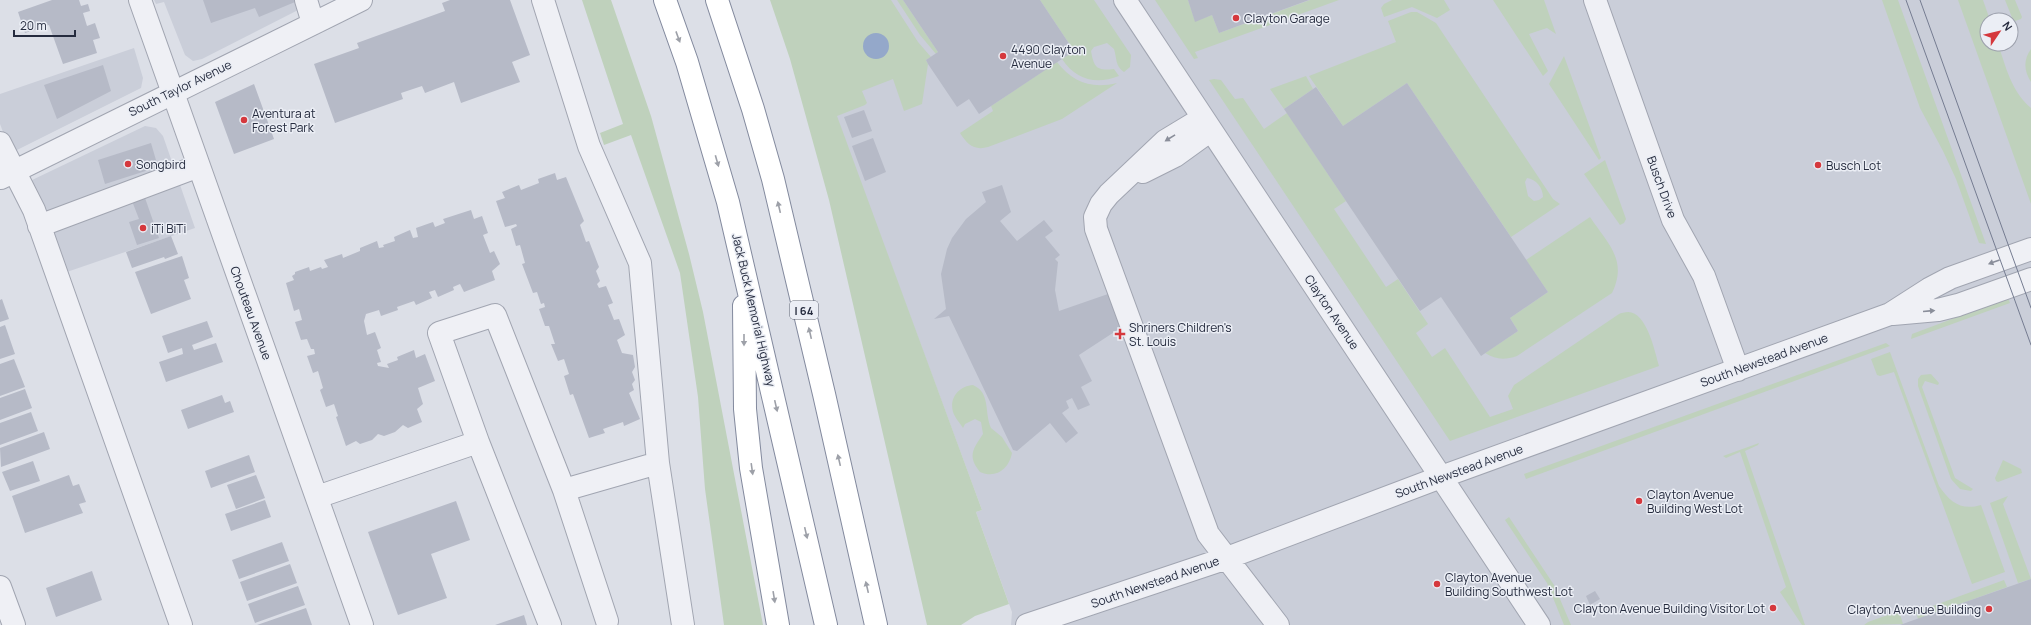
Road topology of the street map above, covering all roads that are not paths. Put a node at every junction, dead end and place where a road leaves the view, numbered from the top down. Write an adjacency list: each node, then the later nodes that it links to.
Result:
1 (140, 0): 10 (street, Chouteau Avenue)
2 (306, 0): 9 (street)
3 (361, 0): 9 (street, South Taylor Avenue)
4 (543, 0): 22 (street)
5 (665, 0): 17 (highway, Jack Buck Memorial Highway, one-way to 17)
6 (717, 0): 36 (highway, I 64, one-way to 6)
7 (1125, 0): 11 (street, Clayton Avenue)
8 (1595, 0): 20 (street, Busch Drive)
9 (313, 23): 10 (street, South Taylor Avenue)
10 (172, 92): 13 (street, Chouteau Avenue); 14 (street, South Taylor Avenue)
11 (1207, 124): 23 (street, Clayton Avenue); 26 (street)
12 (0, 143): 14 (street)
13 (199, 166): 15 (street); 25 (street, Chouteau Avenue)
14 (7, 175): 15 (street)
15 (39, 226): 30 (street)
16 (2031, 249): 19 (street, South Newstead Avenue, one-way to 19)
17 (745, 272): 34 (highway, one-way to 34); 35 (highway, Jack Buck Memorial Highway, one-way to 35)
18 (2031, 279): 19 (street, South Newstead Avenue, one-way to 18)
19 (1890, 314): 20 (street, South Newstead Avenue)
20 (1738, 370): 23 (street, South Newstead Avenue)
21 (478, 442): 24 (street); 25 (street); 32 (street)
22 (658, 463): 24 (street); 33 (street)
23 (1441, 477): 26 (street, South Newstead Avenue); 39 (street, Clayton Avenue)
24 (564, 490): 28 (street)
25 (317, 497): 31 (street, Chouteau Avenue)
26 (1227, 558): 37 (street, South Newstead Avenue); 38 (street)
27 (0, 587): 29 (street)
28 (604, 624)
29 (14, 625)
30 (181, 625)
31 (362, 625)
32 (550, 625)
33 (683, 625)
34 (778, 625)
35 (826, 625)
36 (876, 625)
37 (1027, 625)
38 (1278, 625)
39 (1539, 625)

